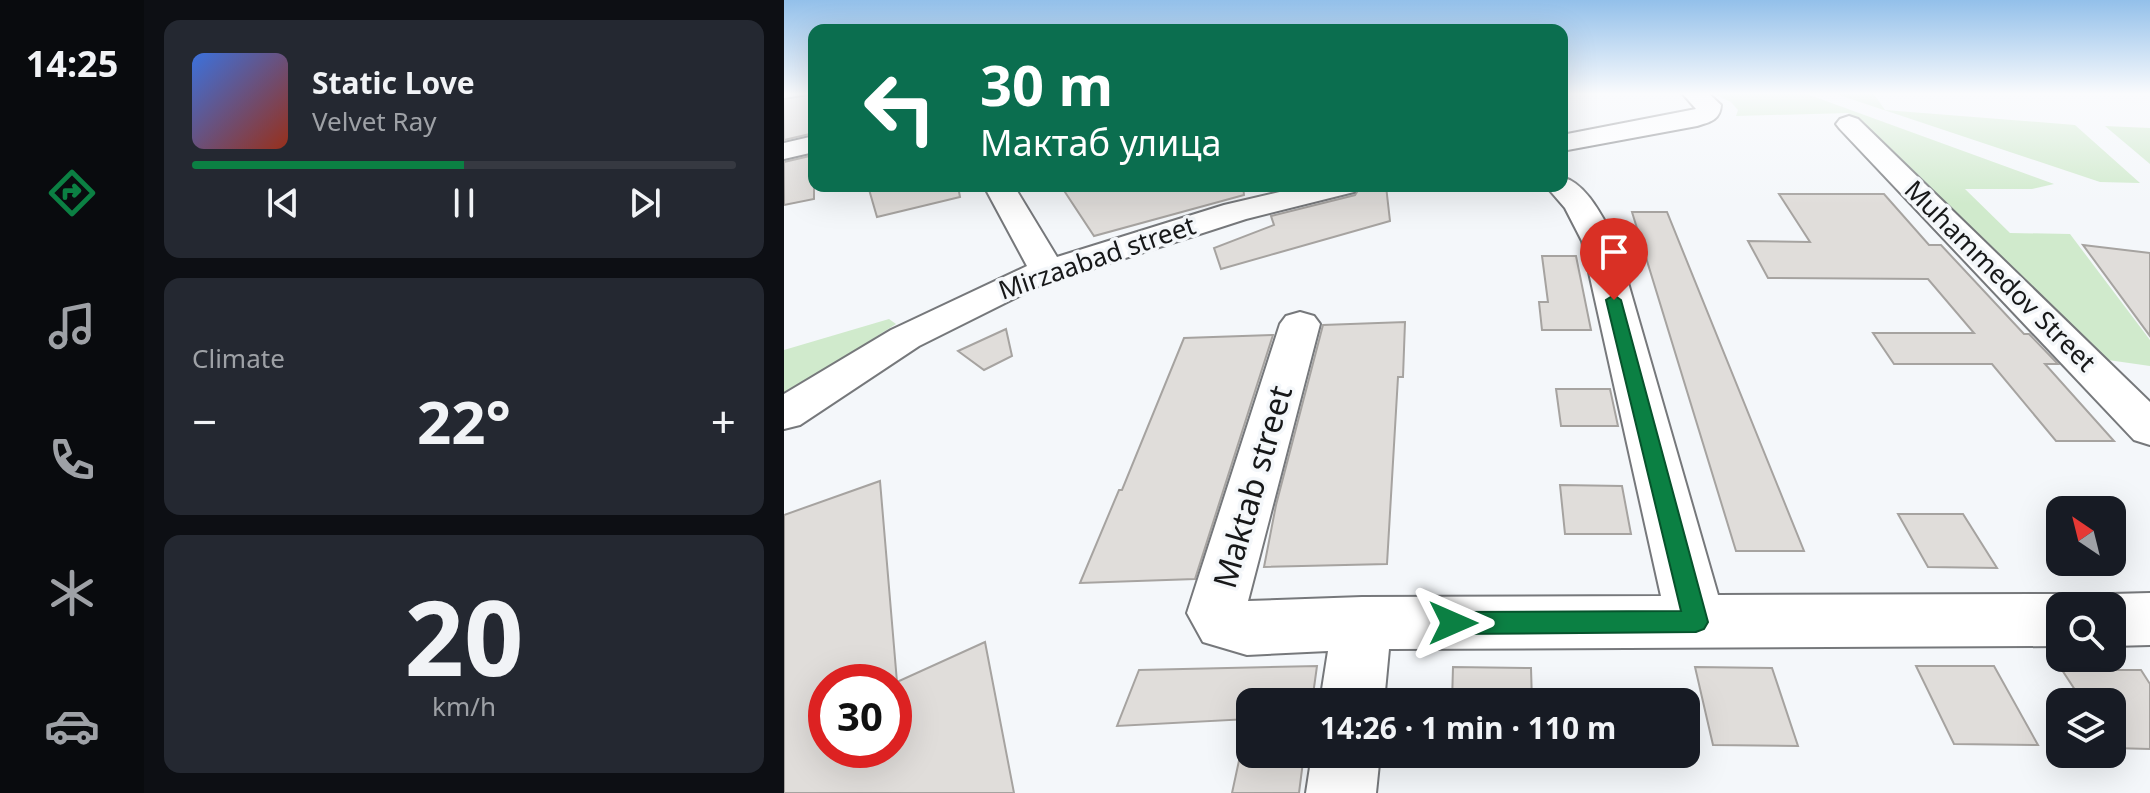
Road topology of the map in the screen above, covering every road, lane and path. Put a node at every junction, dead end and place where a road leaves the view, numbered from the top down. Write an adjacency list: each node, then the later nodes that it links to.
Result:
1 (1638, 130): 3 (street)
2 (1855, 130): 12 (street, Muhammedov Street)
3 (1568, 142)
4 (808, 145): 5 (street)
5 (784, 151)
6 (1002, 192): 9 (street)
7 (1318, 192): 9 (street, Mirzaаbаd street)
8 (1567, 192): 16 (street)
9 (1047, 270): 11 (street, Mirzaаbаd street)
10 (1300, 324): 17 (street, Maktab street)
11 (784, 414)
12 (2150, 429)
13 (2150, 619): 15 (street)
14 (2046, 620): 16 (street)
15 (2126, 620)
16 (1696, 622): 17 (street)
17 (1362, 623): 18 (street)
18 (1354, 688)
19 (1344, 768): 20 (street)
20 (1341, 793)

